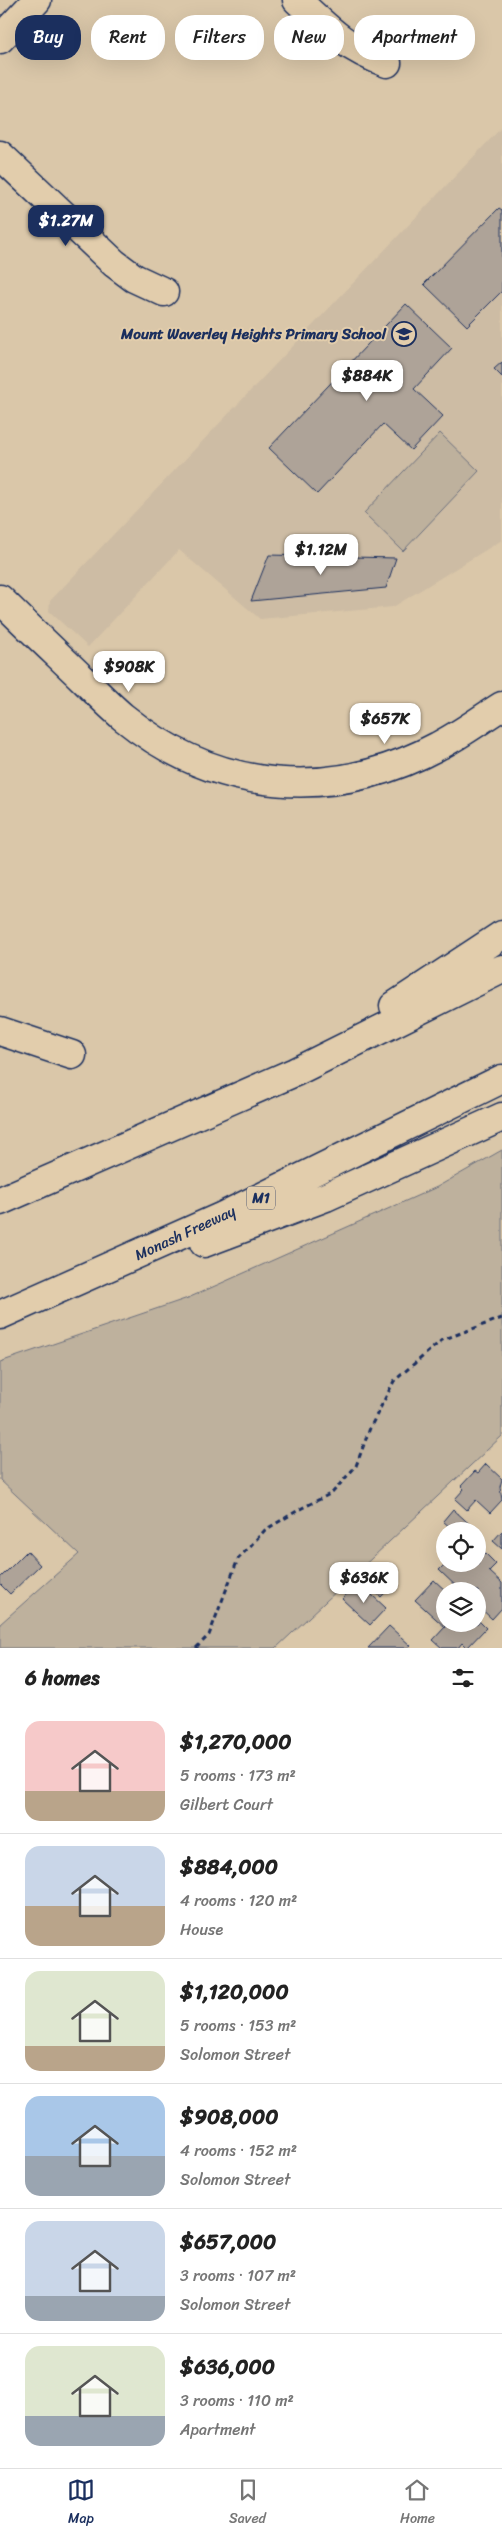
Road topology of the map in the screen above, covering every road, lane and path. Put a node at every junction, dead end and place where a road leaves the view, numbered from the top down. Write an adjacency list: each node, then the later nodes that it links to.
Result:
1 (37, 0): 3 (main road)
2 (297, 0): 4 (main road)
3 (0, 39)
4 (387, 63)
5 (0, 155): 6 (main road)
6 (164, 292)
7 (0, 600): 8 (main road)
8 (502, 706)
9 (502, 935): 13 (main road)
10 (502, 969): 13 (main road)
11 (0, 1031): 12 (main road)
12 (72, 1055)
13 (295, 1072): 16 (main road)
14 (502, 1079): 17 (main road, Monash Freeway / M1)
15 (502, 1116): 17 (main road)
16 (0, 1201)
17 (8, 1312)
18 (502, 1318): 19 (path)
19 (196, 1648)

